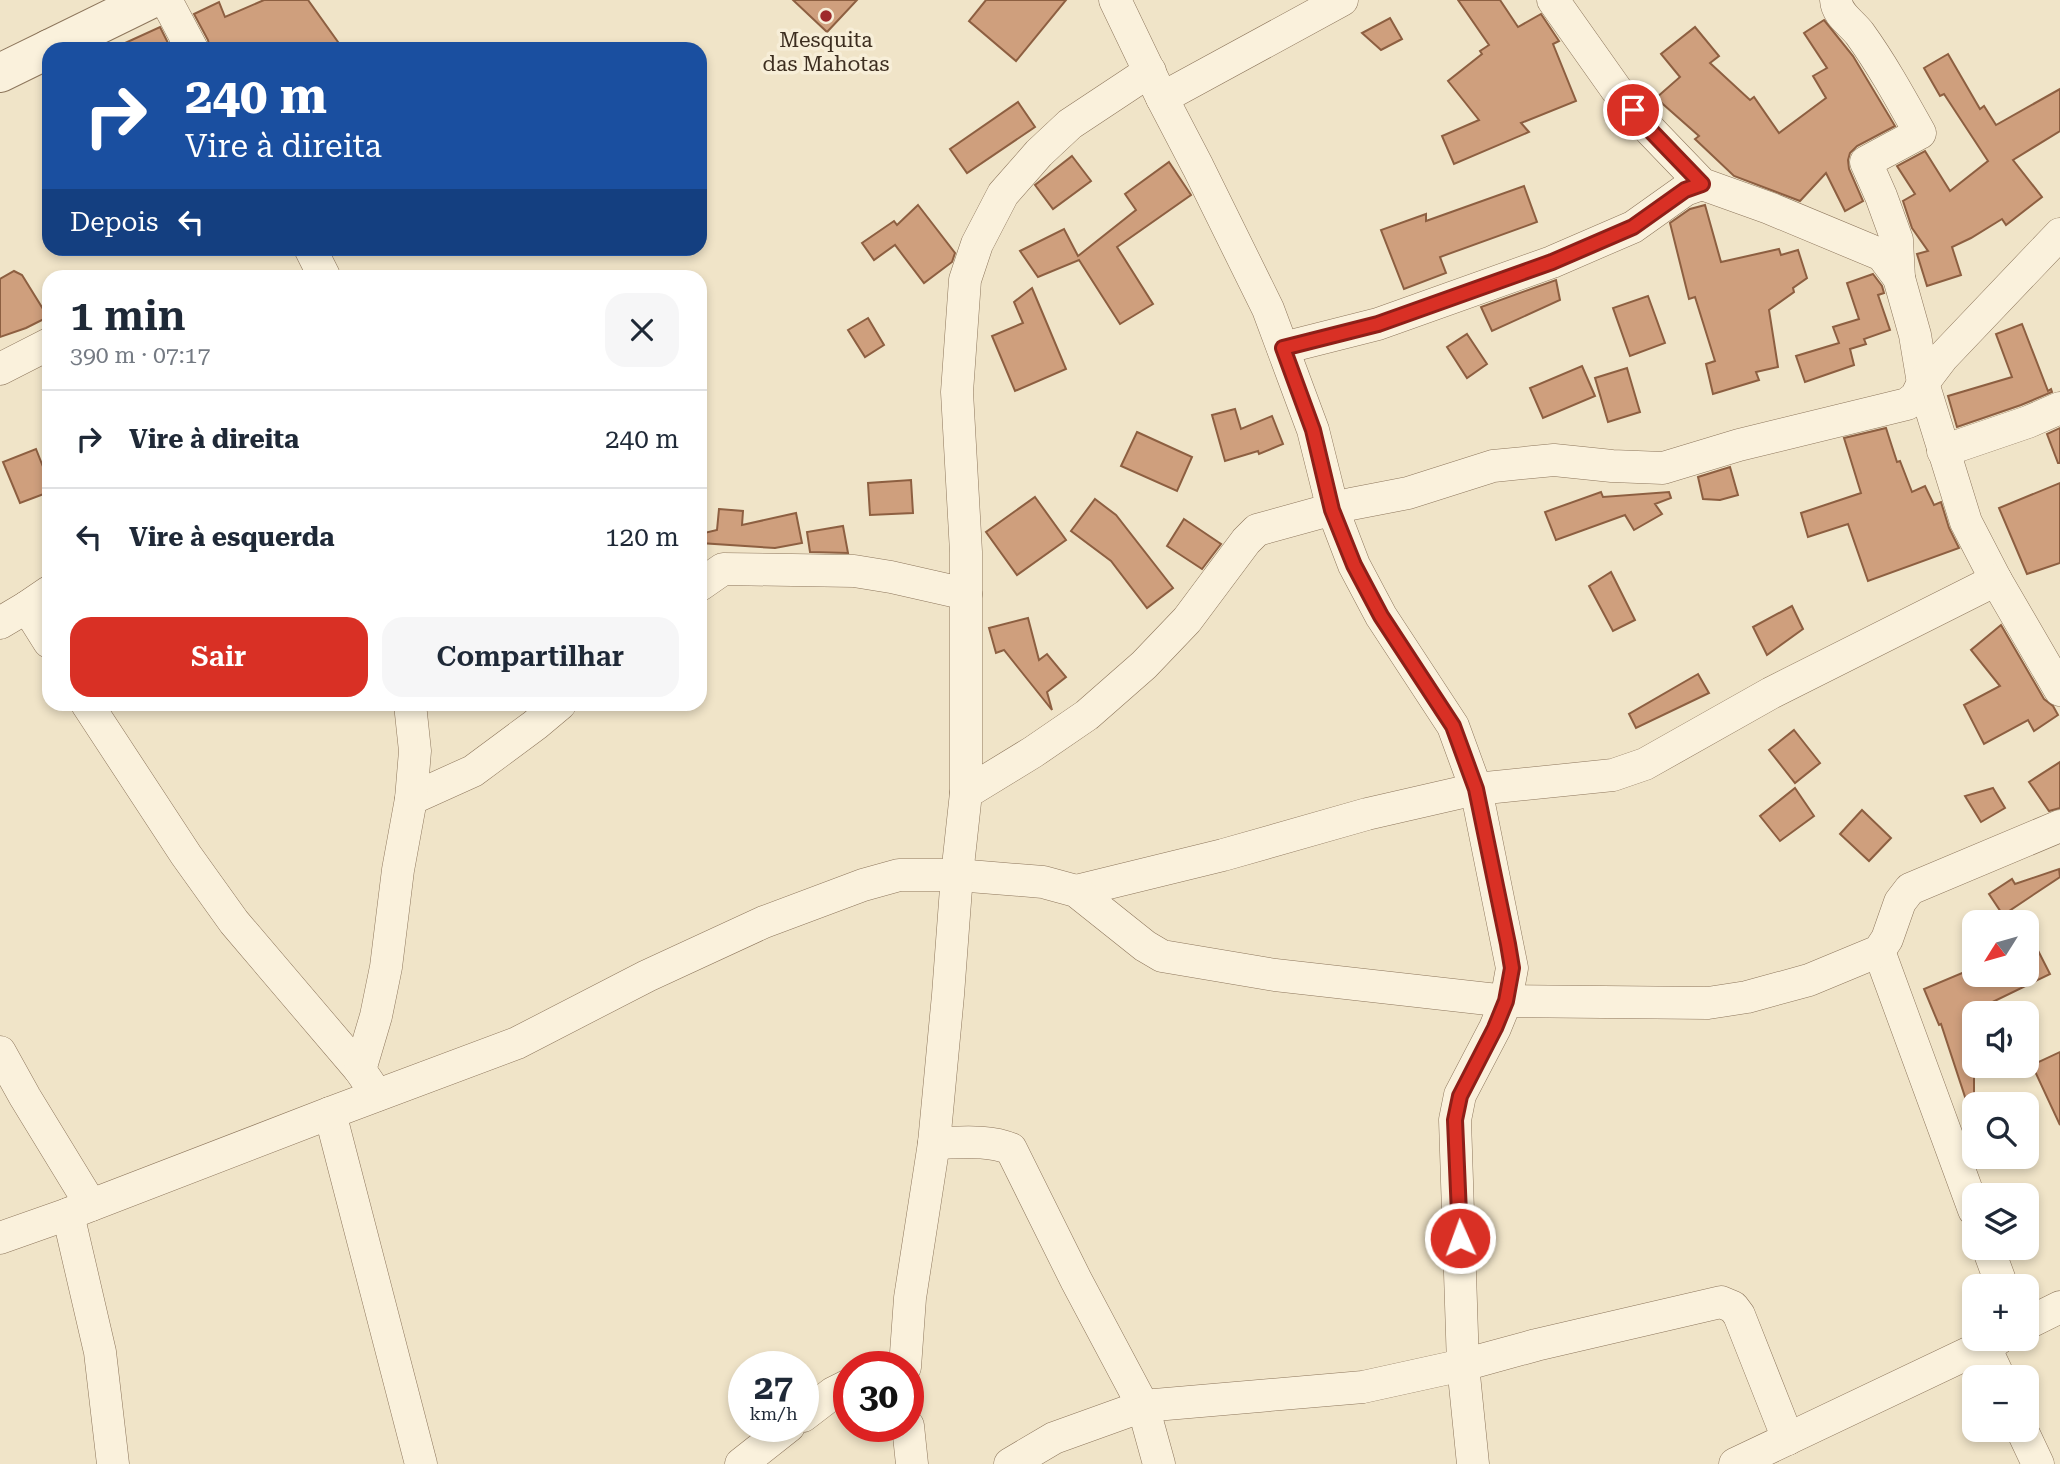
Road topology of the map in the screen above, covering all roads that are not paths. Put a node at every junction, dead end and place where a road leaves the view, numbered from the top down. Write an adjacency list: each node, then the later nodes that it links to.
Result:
1 (149, 0): 7 (street)
2 (166, 0): 8 (street)
3 (1115, 0): 11 (street)
4 (1342, 0): 11 (street)
5 (1553, 0): 12 (street)
6 (1836, 0): 14 (street)
7 (63, 42)
8 (188, 42)
9 (42, 52): 10 (street)
10 (0, 73)
11 (1156, 84): 16 (street); 24 (street)
12 (1702, 184): 14 (street); 16 (street)
13 (2060, 234): 18 (street)
14 (1899, 278): 18 (street)
15 (42, 348): 17 (street)
16 (1283, 348): 21 (street)
17 (0, 369)
18 (1923, 383): 20 (street); 21 (street)
19 (2060, 408): 20 (street)
20 (1943, 451): 23 (street)
21 (1332, 510): 31 (street); 32 (street)
22 (708, 570): 24 (street)
23 (1996, 580): 27 (street); 31 (street)
24 (966, 594): 32 (street)
25 (38, 600): 26 (street)
26 (0, 623)
27 (2059, 688)
28 (92, 711): 40 (street)
29 (411, 711): 33 (street)
30 (552, 711): 33 (street)
31 (1476, 789): 36 (street); 38 (street)
32 (966, 793): 35 (street)
33 (411, 799): 40 (street)
34 (2060, 826): 37 (street)
35 (957, 875): 36 (street); 40 (street); 42 (street)
36 (1076, 891): 38 (street)
37 (1879, 951): 38 (street); 43 (street)
38 (1506, 1001): 50 (street)
39 (0, 1052): 44 (street)
40 (368, 1082): 41 (street)
41 (330, 1113): 44 (street); 57 (street)
42 (934, 1143): 48 (street); 51 (street)
43 (1964, 1183)
44 (80, 1210): 45 (street); 56 (street)
45 (0, 1238)
46 (2060, 1307): 47 (street)
47 (2039, 1318)
48 (901, 1351)
49 (1972, 1351): 52 (street)
50 (1463, 1365): 51 (street); 52 (street); 62 (street)
51 (1143, 1406): 60 (street); 61 (street)
52 (1788, 1439): 63 (street)
53 (769, 1442): 58 (street)
54 (910, 1442): 59 (street)
55 (2028, 1442): 64 (street)
56 (113, 1464)
57 (421, 1464)
58 (741, 1464)
59 (912, 1464)
60 (1010, 1464)
61 (1159, 1464)
62 (1473, 1464)
63 (1735, 1464)
64 (2038, 1464)

